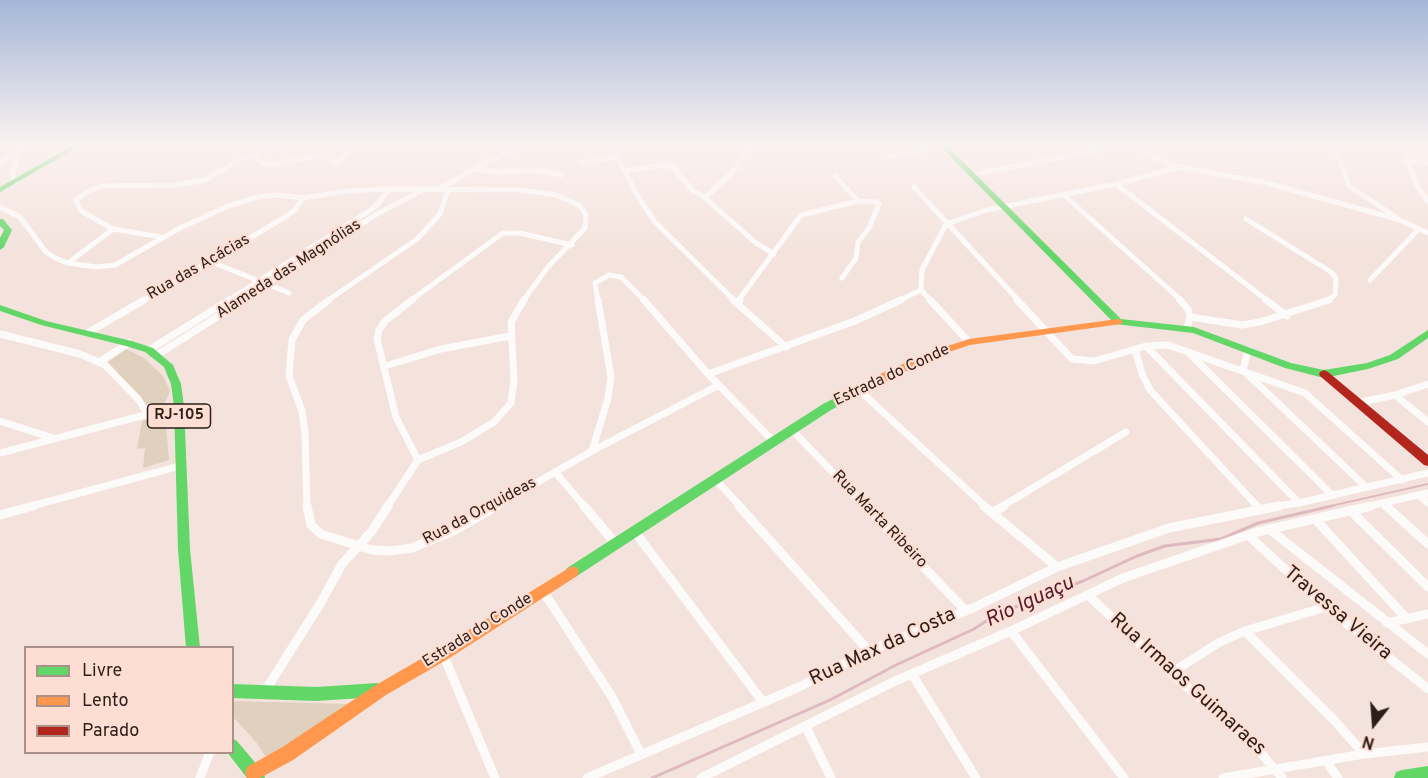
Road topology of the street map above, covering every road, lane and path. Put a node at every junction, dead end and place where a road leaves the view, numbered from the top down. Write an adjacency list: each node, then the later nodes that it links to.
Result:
1 (19, 179): 13 (street)
2 (205, 179): 32 (street)
3 (457, 179): 18 (street)
4 (629, 179): 49 (street)
5 (682, 179): 23 (street)
6 (724, 179): 23 (street)
7 (838, 179): 24 (street)
8 (976, 179): 27 (street)
9 (1134, 179): 14 (street)
10 (1246, 179): 29 (street)
11 (1347, 179): 29 (street)
12 (1415, 179): 25 (street)
13 (16, 181): 19 (street)
14 (1116, 184): 21 (street); 51 (street)
15 (914, 187): 31 (street)
16 (388, 189): 17 (street, Alameda das Magnólias); 22 (street, Alameda das Magnólias); 37 (street, Alameda das Magnólias)
17 (423, 189): 18 (street, Alameda das Magnólias); 39 (street, Alameda das Magnólias)
18 (439, 189): 20 (street, Alameda das Magnólias)
19 (0, 190)
20 (448, 190): 38 (street, Alameda das Magnólias); 110 (street, Rua da Orquideas)
21 (1065, 196): 27 (street); 53 (street)
22 (303, 198): 35 (street, Alameda das Magnólias); 41 (street, Rua das Acácias)
23 (705, 198): 40 (street)
24 (858, 201): 40 (street); 43 (street)
25 (1428, 202)
26 (0, 207): 42 (street)
27 (1004, 208): 31 (street); 52 (street)
28 (1246, 219): 51 (street)
29 (1400, 220): 33 (street)
30 (0, 221): 36 (street)
31 (946, 224): 47 (street); 55 (street)
32 (113, 229): 35 (street); 42 (street)
33 (1419, 229): 34 (street); 45 (street)
34 (1428, 233)
35 (162, 237): 42 (street, Alameda das Magnólias)
36 (1, 241)
37 (316, 245): 39 (street); 44 (street, Alameda das Magnólias)
38 (572, 245): 58 (street, Alameda das Magnólias); 68 (street)
39 (324, 247): 46 (street, Alameda das Magnólias)
40 (774, 254): 49 (street)
41 (209, 261): 44 (street); 54 (street, Rua das Acácias)
42 (68, 263)
43 (842, 278)
44 (260, 280): 46 (street); 66 (street, Alameda das Magnólias)
45 (1370, 280)
46 (267, 283): 48 (street); 66 (street, Alameda das Magnólias)
47 (921, 290): 59 (street); 62 (street)
48 (289, 293)
49 (737, 303): 62 (street)
50 (0, 308): 54 (street)
51 (1287, 316): 53 (street)
52 (1117, 321): 53 (street, Estrada do Conde); 55 (street, Estrada do Conde)
53 (1189, 323): 64 (street, Estrada do Conde)
54 (89, 332): 60 (street)
55 (1048, 332): 59 (street, Estrada do Conde); 63 (street)
56 (0, 334): 67 (street)
57 (1427, 335): 71 (street, Estrada do Conde)
58 (510, 336): 68 (street); 87 (street, Alameda das Magnólias)
59 (969, 342): 74 (street, Estrada do Conde)
60 (129, 343): 66 (street); 67 (street)
61 (1146, 346): 63 (street); 65 (street); 99 (street)
62 (786, 347): 70 (street)
63 (1135, 349): 100 (street)
64 (1248, 350): 69 (street); 71 (street, Estrada do Conde)
65 (1187, 351): 69 (street); 96 (street)
66 (153, 353): 77 (street, RJ-105)
67 (99, 362): 78 (street)
68 (385, 366): 87 (street)
69 (1244, 370): 93 (street); 94 (street)
70 (708, 374): 72 (street); 85 (street)
71 (1324, 374): 76 (street)
72 (719, 385): 84 (street); 85 (street, Rua da Orquideas)
73 (1426, 387): 75 (street)
74 (858, 389): 81 (street, Estrada do Conde); 102 (street)
75 (1395, 396): 76 (street); 80 (street)
76 (1357, 403): 88 (street)
77 (179, 406): 78 (street); 89 (street, RJ-105)
78 (148, 415): 83 (street)
79 (0, 421): 83 (street)
80 (1428, 422)
81 (792, 430): 84 (street, Estrada do Conde); 116 (street, Rua Marta Ribeiro)
82 (1126, 432): 102 (street)
83 (53, 438): 86 (street)
84 (773, 441): 92 (street, Estrada do Conde)
85 (592, 451): 90 (street, Rua da Orquideas)
86 (0, 453)
87 (417, 460): 110 (street)
88 (1428, 462)
89 (180, 466): 103 (street); 122 (street, RJ-105)
90 (555, 472): 108 (street); 110 (street, Rua da Orquideas)
91 (1428, 473): 93 (street, Rua Max da Costa)
92 (716, 480): 106 (street, Estrada do Conde); 123 (street)
93 (1402, 480): 94 (street, Rua Max da Costa)
94 (1366, 487): 96 (street, Rua Max da Costa)
95 (1424, 494): 97 (street, Rua Max da Costa); 98 (street)
96 (1332, 495): 99 (street, Rua Max da Costa)
97 (1383, 503): 101 (street, Rua Max da Costa); 109 (street)
98 (1428, 503)
99 (1299, 504): 100 (street, Rua Max da Costa)
100 (1259, 509): 111 (street, Rua Max da Costa)
101 (1350, 510): 104 (street, Rua Max da Costa); 112 (street)
102 (992, 513): 111 (street)
103 (0, 515)
104 (1315, 519): 105 (street, Rua Max da Costa); 118 (street)
105 (1269, 529): 107 (street, Rua Max da Costa); 119 (street)
106 (635, 532): 108 (street, Estrada do Conde); 132 (street)
107 (1249, 536): 114 (street, Rua Max da Costa); 115 (street, Travessa Vieira)
108 (616, 544): 113 (street, Estrada do Conde)
109 (1428, 544)
110 (357, 546): 131 (street)
111 (1057, 567): 116 (street, Rua Max da Costa)
112 (1428, 587)
113 (543, 591): 124 (street, Estrada do Conde); 137 (street)
114 (1088, 595): 120 (street, Rua Max da Costa); 126 (street, Rua Irmaos Guimaraes)
115 (1326, 607): 121 (street); 128 (street, Travessa Vieira)
116 (966, 610): 123 (street, Rua Max da Costa)
117 (1428, 614): 118 (street)
118 (1407, 620): 119 (street)
119 (1387, 623): 125 (street)
120 (1011, 631): 127 (street, Rua Max da Costa); 149 (street)
121 (1245, 631): 126 (street); 138 (street)
122 (193, 646)
123 (869, 651): 132 (street, Rua Max da Costa)
124 (443, 654): 129 (street, Estrada do Conde); 144 (street)
125 (1428, 654)
126 (1171, 673): 140 (street, Rua Irmaos Guimaraes)
127 (912, 674): 133 (street, Rua Max da Costa); 148 (street)
128 (1428, 689)
129 (381, 690): 131 (street, Estrada do Conde); 142 (street, Estrada do Conde)
130 (234, 691): 131 (street, Estrada do Conde)
131 (265, 691)
132 (763, 702): 137 (street, Rua Max da Costa)
133 (807, 727): 146 (street, Rua Max da Costa); 147 (street)
134 (1428, 747): 138 (street)
135 (234, 749): 142 (street)
136 (210, 754): 143 (street)
137 (641, 754): 145 (street, Rua Max da Costa)
138 (1364, 754): 139 (street)
139 (1326, 761): 140 (street); 151 (street)
140 (1279, 773): 150 (street)
141 (1428, 774): 152 (street)
142 (251, 776)
143 (201, 778)
144 (495, 778)
145 (587, 778)
146 (701, 778)
147 (831, 778)
148 (976, 778)
149 (1124, 778)
150 (1223, 778)
151 (1338, 778)
152 (1402, 778)

